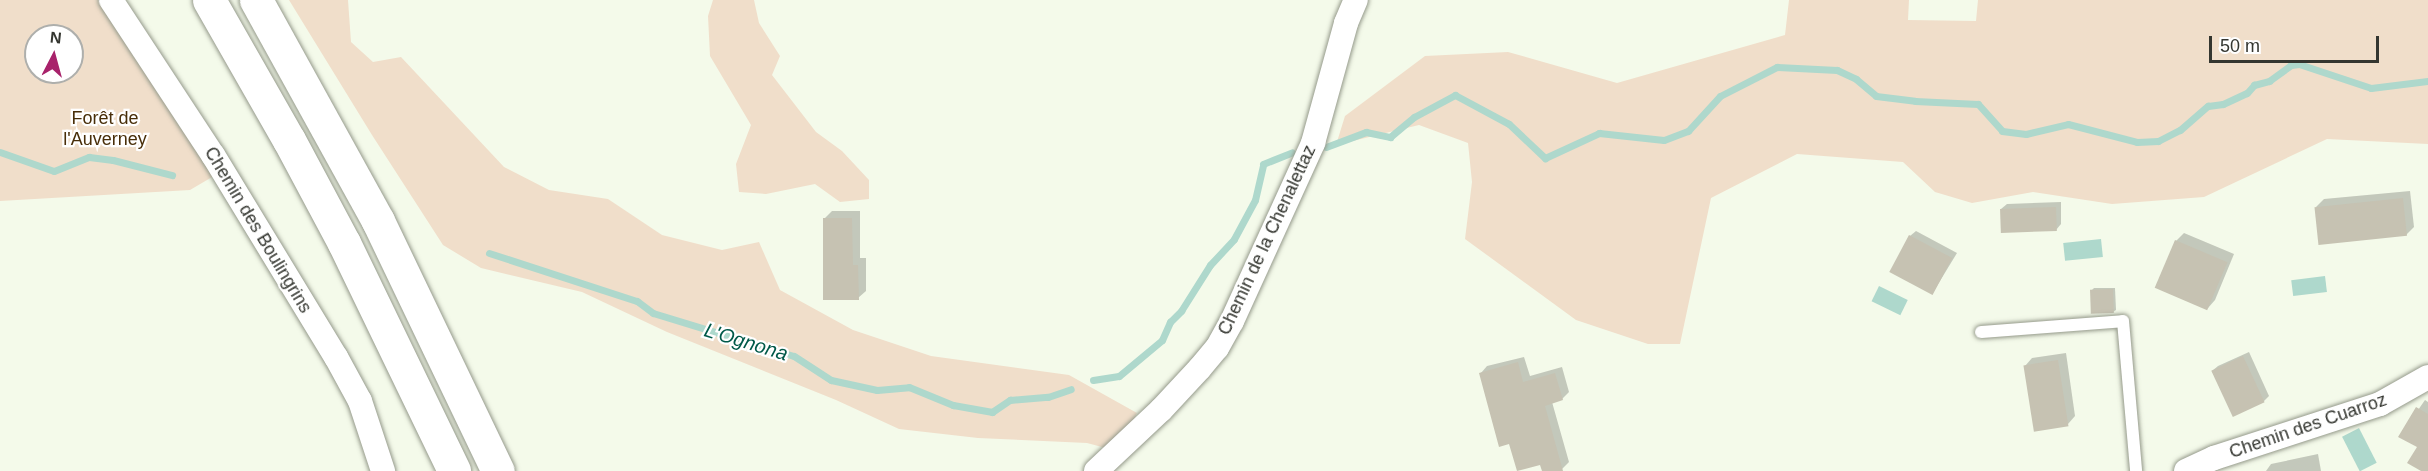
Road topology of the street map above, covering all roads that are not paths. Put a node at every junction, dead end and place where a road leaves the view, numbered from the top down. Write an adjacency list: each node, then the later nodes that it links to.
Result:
1 (111, 0): 7 (street, Chemin des Boulingrins)
2 (209, 0): 8 (highway)
3 (256, 0): 9 (highway)
4 (1356, 0): 10 (street, Chemin de la Chenalettaz)
5 (1981, 332): 11 (lane)
6 (2428, 377): 12 (street, Chemin des Cuarroz)
7 (383, 471)
8 (454, 471)
9 (498, 471)
10 (1096, 471)
11 (2136, 471)
12 (2186, 471)

